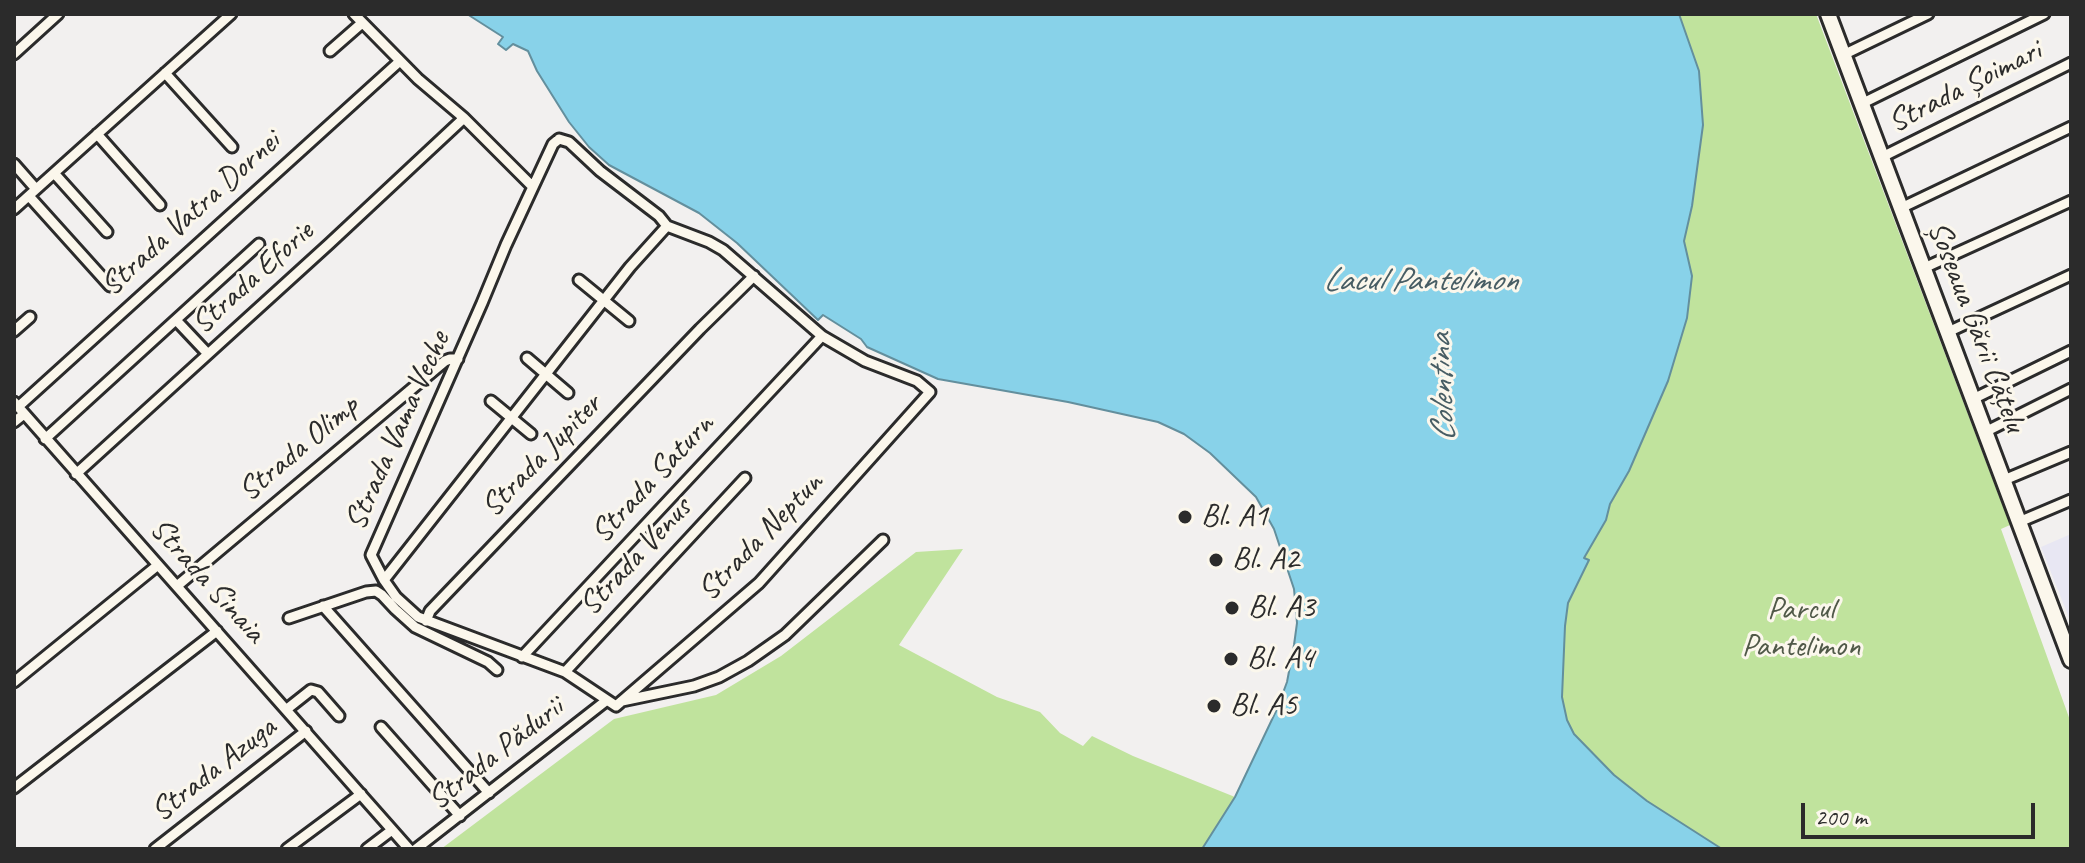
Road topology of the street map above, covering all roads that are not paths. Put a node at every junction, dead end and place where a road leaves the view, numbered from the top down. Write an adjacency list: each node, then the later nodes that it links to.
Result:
1 (58, 14): 9 (street)
2 (231, 14): 13 (street)
3 (354, 14): 7 (street)
4 (1828, 14): 10 (main road, Șoseaua Gării Cățelu)
5 (1928, 14): 10 (street)
6 (2044, 14): 14 (street)
7 (362, 23): 8 (street); 11 (street)
8 (330, 51)
9 (14, 54)
10 (1843, 55): 14 (main road, Șoseaua Gării Cățelu)
11 (400, 61): 15 (street); 52 (street, Strada Vatra Dornei)
12 (2071, 63): 19 (street, Strada Șoimari)
13 (165, 73): 17 (street); 18 (street)
14 (1861, 104): 19 (main road, Șoseaua Gării Cățelu)
15 (464, 118): 22 (street); 44 (street, Strada Eforie)
16 (2071, 127): 26 (street)
17 (97, 134): 21 (street); 25 (street)
18 (232, 147)
19 (1882, 157): 26 (main road, Șoseaua Gării Cățelu)
20 (14, 164): 23 (street)
21 (54, 173): 23 (street); 29 (street)
22 (533, 187): 28 (street, Strada Vama Veche); 46 (street, Strada Vama Veche)
23 (33, 192): 27 (street); 35 (street)
24 (2071, 201): 31 (street)
25 (160, 205)
26 (1901, 208): 31 (main road, Șoseaua Gării Cățelu)
27 (14, 209)
28 (667, 226): 33 (street); 36 (street)
29 (107, 232)
30 (259, 244): 38 (street)
31 (1924, 268): 41 (main road, Șoseaua Gării Cățelu)
32 (2071, 275): 41 (street)
33 (754, 276): 42 (street); 70 (street, Strada Jupiter)
34 (579, 280): 36 (street)
35 (110, 286)
36 (604, 300): 39 (street); 47 (street)
37 (30, 317): 40 (street)
38 (176, 320): 44 (street); 57 (street)
39 (629, 321)
40 (14, 331)
41 (1948, 332): 50 (main road, Șoseaua Gării Cățelu)
42 (822, 336): 72 (street, Strada Saturn); 77 (street, Strada Neptun)
43 (2071, 351): 50 (street)
44 (208, 354): 59 (street, Strada Eforie)
45 (527, 358): 47 (street)
46 (458, 359): 66 (street, Strada Vama Veche); 67 (street, Strada Olimp)
47 (546, 374): 49 (street); 53 (street)
48 (2071, 389): 55 (street)
49 (568, 393)
50 (1973, 399): 55 (main road, Șoseaua Gării Cățelu)
51 (491, 401): 53 (street)
52 (19, 408): 54 (street, Strada Vatra Dornei); 57 (street, Strada Sinaia)
53 (511, 418): 56 (street); 66 (street)
54 (14, 422)
55 (1985, 432): 61 (main road, Șoseaua Gării Cățelu)
56 (531, 434)
57 (45, 439): 59 (street, Strada Sinaia)
58 (2071, 452): 61 (street)
59 (76, 474): 65 (street, Strada Sinaia)
60 (745, 478): 75 (street, Strada Venus)
61 (2004, 480): 63 (main road, Șoseaua Gării Cățelu)
62 (2071, 500): 63 (street)
63 (2019, 522): 73 (main road, Șoseaua Gării Cățelu)
64 (883, 540): 77 (street, Strada Pădurii)
65 (158, 565): 67 (street, Strada Sinaia); 76 (street)
66 (384, 580): 70 (street, Strada Vama Veche)
67 (177, 586): 71 (street, Strada Sinaia)
68 (323, 606): 69 (street); 74 (street); 83 (street)
69 (289, 618)
70 (426, 621): 72 (street, Strada Vama Veche)
71 (217, 631): 78 (street, Strada Sinaia); 82 (street)
72 (522, 657): 75 (street, Strada Vama Veche)
73 (2071, 660)
74 (497, 670)
75 (565, 672): 77 (street, Strada Vama Veche)
76 (14, 682)
77 (615, 702): 83 (street, Strada Pădurii)
78 (287, 709): 79 (street); 81 (street, Strada Sinaia)
79 (339, 716)
80 (381, 727): 85 (street)
81 (306, 731): 84 (street, Strada Sinaia); 87 (street, Strada Azuga)
82 (14, 788)
83 (489, 793): 85 (street, Strada Pădurii)
84 (361, 794): 86 (street, Strada Sinaia); 88 (street)
85 (460, 816): 91 (street, Strada Pădurii)
86 (392, 830): 89 (street); 90 (street, Strada Sinaia)
87 (155, 849)
88 (287, 849)
89 (367, 849)
90 (409, 849)
91 (416, 849)

